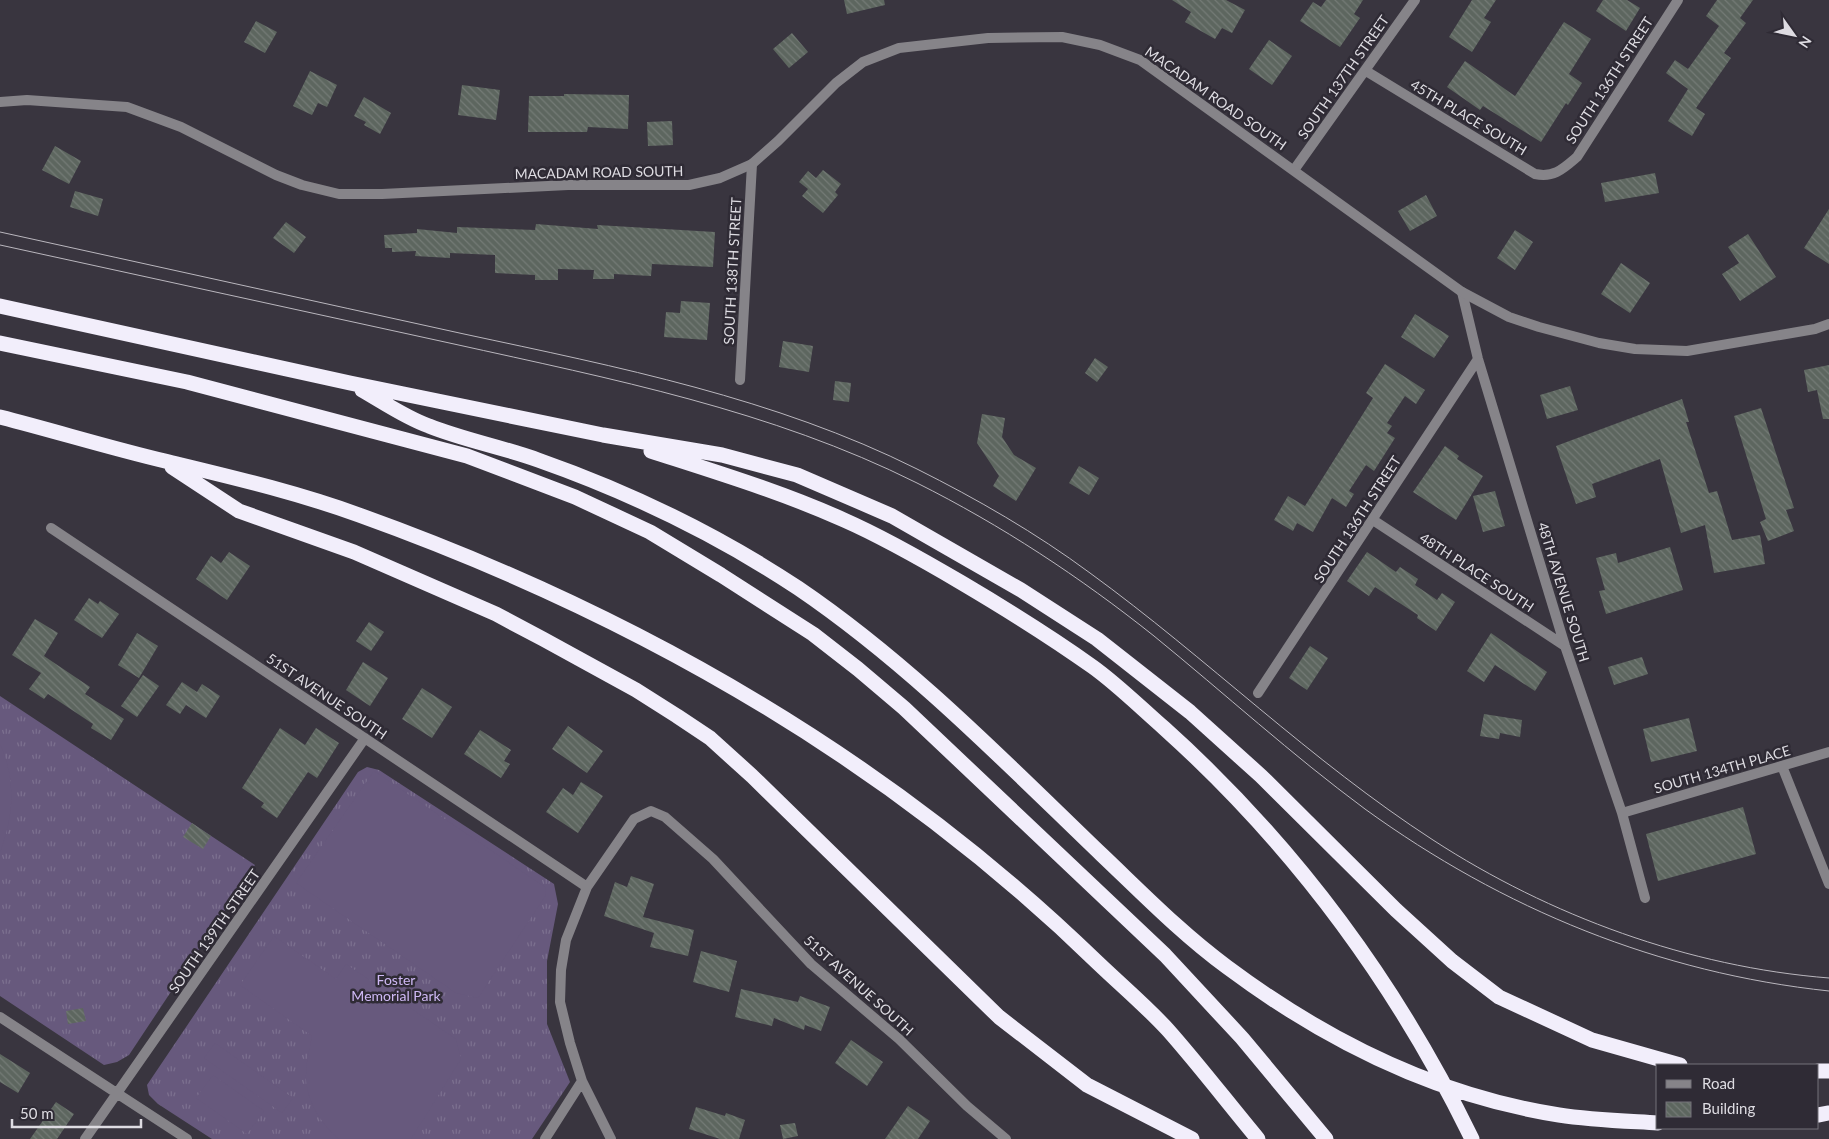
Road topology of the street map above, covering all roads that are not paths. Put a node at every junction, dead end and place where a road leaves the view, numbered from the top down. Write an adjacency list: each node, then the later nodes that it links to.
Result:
1 (1415, 0): 3 (street, SOUTH 137TH STREET)
2 (1678, 0): 7 (street, SOUTH 136TH STREET)
3 (1366, 71): 6 (street, SOUTH 137TH STREET); 7 (street, 45TH PLACE SOUTH)
4 (0, 102): 5 (street, MACADAM ROAD SOUTH)
5 (752, 164): 6 (street, MACADAM ROAD SOUTH); 13 (street, SOUTH 138TH STREET)
6 (1294, 170): 8 (street, MACADAM ROAD SOUTH)
7 (1560, 172)
8 (1462, 292): 10 (street, MACADAM ROAD SOUTH); 12 (street, 48TH AVENUE SOUTH)
9 (0, 306): 14 (highway)
10 (1829, 324)
11 (0, 343): 41 (highway)
12 (1478, 358): 18 (street, SOUTH 136TH STREET); 20 (street, 48TH AVENUE SOUTH)
13 (740, 380)
14 (350, 383): 16 (highway); 33 (highway)
15 (0, 417): 17 (highway)
16 (603, 435): 30 (highway); 42 (highway)
17 (162, 460): 34 (highway); 40 (highway)
18 (1374, 520): 20 (street, 48TH PLACE SOUTH); 21 (street, SOUTH 136TH STREET)
19 (51, 528): 22 (street, 51ST AVENUE SOUTH)
20 (1565, 646): 25 (street, 48TH AVENUE SOUTH)
21 (1258, 693)
22 (365, 738): 27 (street, 51ST AVENUE SOUTH); 32 (street, SOUTH 139TH STREET)
23 (1829, 752): 24 (street, SOUTH 134TH PLACE)
24 (1782, 766): 25 (street, SOUTH 134TH PLACE); 26 (street)
25 (1622, 813): 28 (street, 48TH AVENUE SOUTH)
26 (1829, 884)
27 (586, 887): 31 (street); 39 (street, 51ST AVENUE SOUTH)
28 (1645, 898)
29 (0, 1016): 32 (street)
30 (1676, 1064)
31 (582, 1081): 37 (street); 38 (street)
32 (117, 1094): 35 (street, SOUTH 139TH STREET); 36 (street)
33 (1656, 1123)
34 (1188, 1137)
35 (85, 1139)
36 (187, 1139)
37 (545, 1139)
38 (611, 1139)
39 (1006, 1139)
40 (1258, 1139)
41 (1326, 1139)
42 (1472, 1139)

